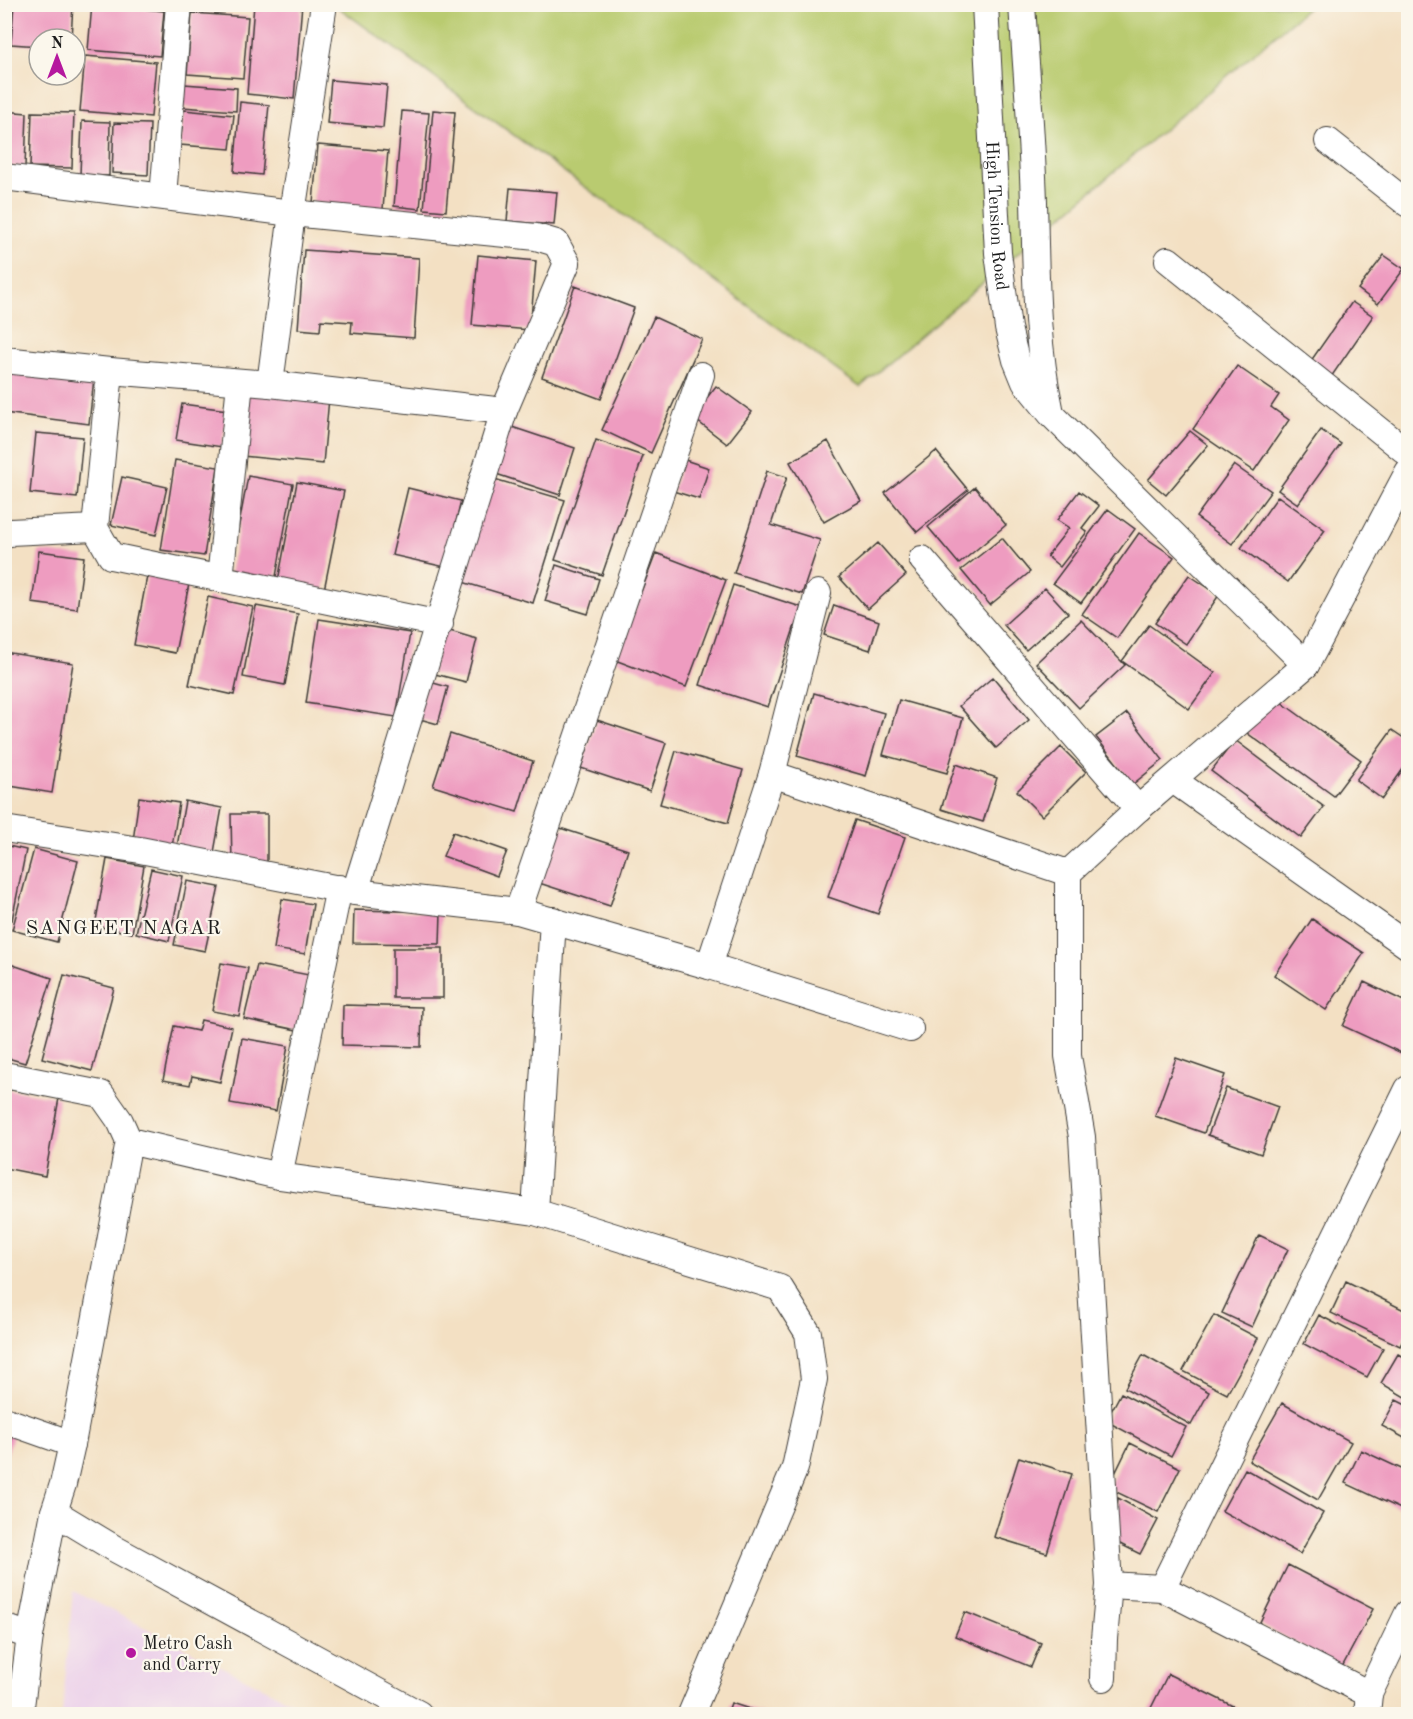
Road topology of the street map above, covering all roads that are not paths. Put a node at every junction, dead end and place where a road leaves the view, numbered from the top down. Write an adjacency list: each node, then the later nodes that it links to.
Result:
1 (179, 4): 7 (street)
2 (324, 4): 9 (street)
3 (985, 4): 17 (street, High Tension Road)
4 (1022, 4): 17 (street, High Tension Road)
5 (1328, 141): 8 (street)
6 (4, 177): 7 (street)
7 (163, 196): 9 (street)
8 (1408, 204)
9 (292, 213): 15 (street); 16 (street)
10 (1167, 260): 18 (street)
11 (4, 360): 12 (street)
12 (110, 371): 14 (street); 20 (street)
13 (701, 375): 33 (street)
14 (240, 383): 15 (street); 23 (street)
15 (270, 384): 16 (street)
16 (504, 411): 25 (street)
17 (1051, 414): 26 (street, High Tension Road)
18 (1408, 453)
19 (1408, 472): 26 (street)
20 (95, 528): 21 (street); 23 (street)
21 (4, 536)
22 (922, 560): 29 (street)
23 (220, 579): 25 (street)
24 (818, 593): 27 (street)
25 (440, 624): 32 (street)
26 (1306, 665): 28 (street)
27 (772, 774): 31 (street); 36 (street)
28 (1173, 780): 29 (street); 35 (street)
29 (1138, 809): 31 (street)
30 (4, 829): 32 (street)
31 (1068, 873): 46 (street)
32 (347, 890): 33 (street); 41 (street)
33 (518, 911): 34 (street)
34 (553, 920): 36 (street); 42 (street)
35 (1408, 946)
36 (709, 966): 37 (street)
37 (910, 1029)
38 (4, 1075): 40 (street)
39 (1408, 1089): 47 (street)
40 (129, 1141): 41 (street); 44 (street)
41 (279, 1176): 42 (street)
42 (535, 1212): 55 (street)
43 (4, 1420): 44 (street)
44 (72, 1444): 45 (street)
45 (54, 1512): 50 (street); 54 (street)
46 (1109, 1585): 47 (street); 51 (street)
47 (1162, 1588): 52 (street)
48 (1408, 1613): 52 (street)
49 (4, 1626): 50 (street)
50 (30, 1636): 53 (street)
51 (1103, 1678)
52 (1368, 1704)
53 (20, 1714)
54 (419, 1714)
55 (691, 1714)

